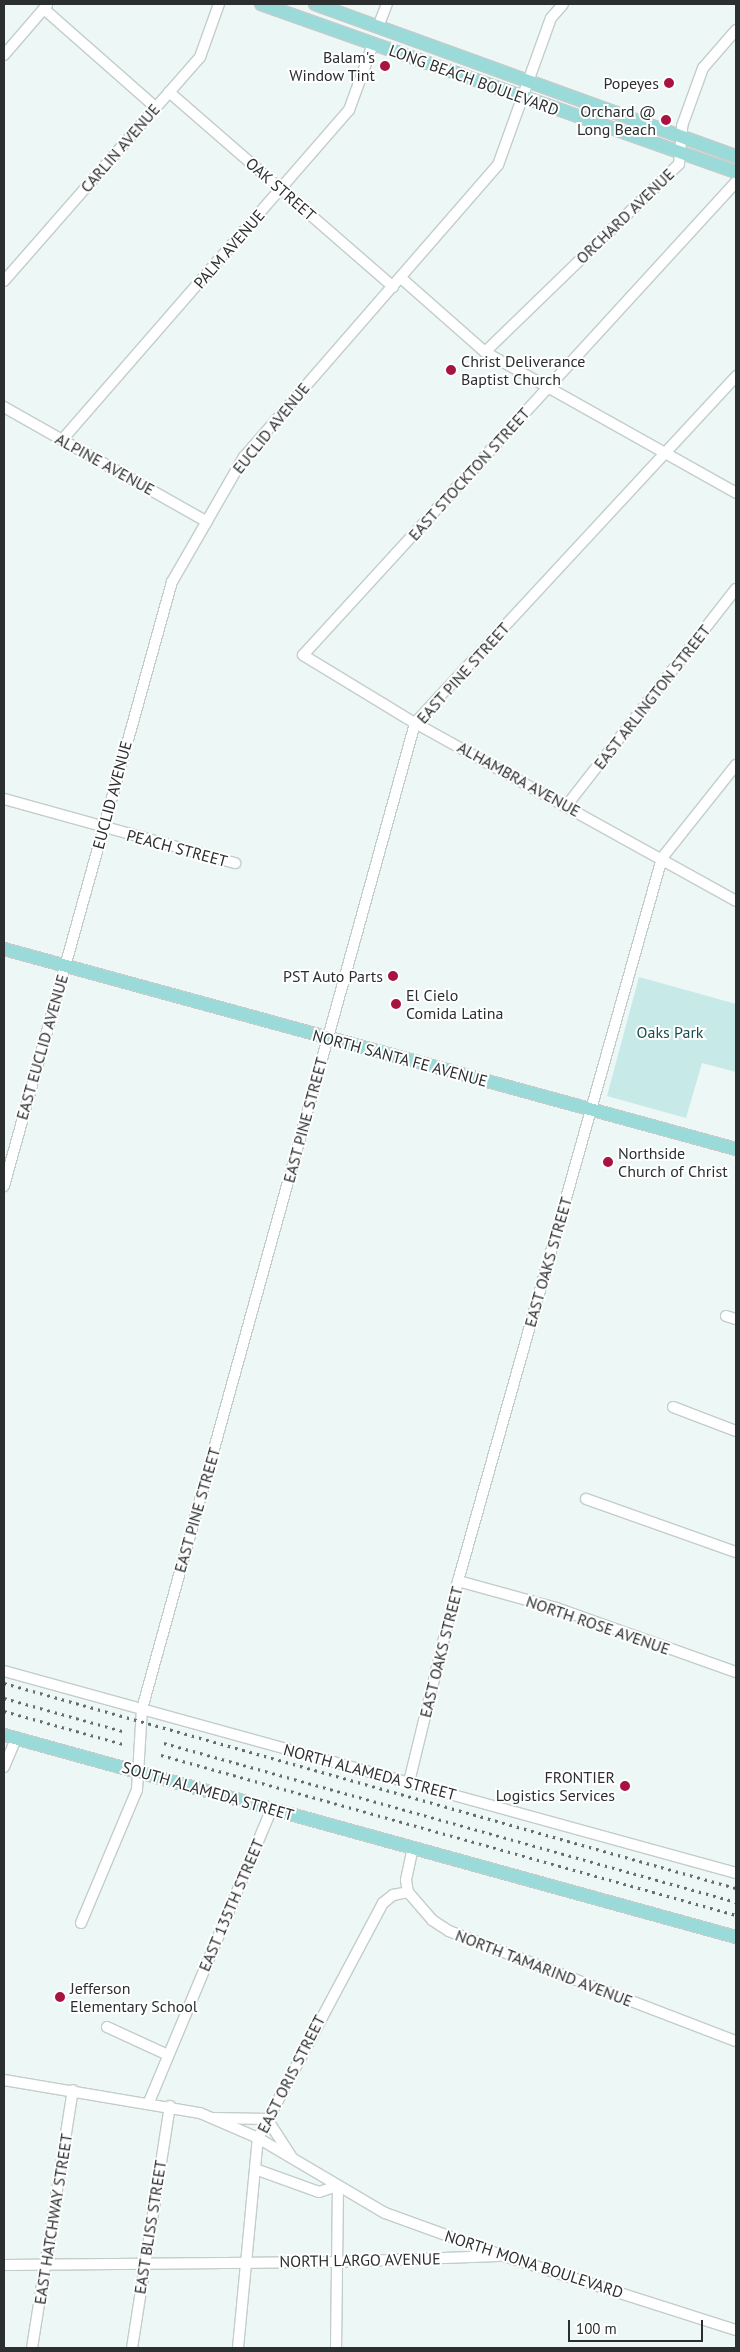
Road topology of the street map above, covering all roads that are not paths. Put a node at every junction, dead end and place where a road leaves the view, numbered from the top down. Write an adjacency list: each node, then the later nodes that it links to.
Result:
1 (219, 4): 12 (street, CARLIN AVENUE)
2 (260, 4): 9 (main road, LONG BEACH BOULEVARD)
3 (315, 4): 7 (main road, LONG BEACH BOULEVARD)
4 (387, 4): 7 (street)
5 (563, 4): 11 (street, EUCLID AVENUE)
6 (46, 6): 10 (street); 14 (street)
7 (378, 27): 11 (main road, LONG BEACH BOULEVARD)
8 (736, 30): 15 (street, ORCHARD AVENUE)
9 (373, 44): 13 (main road, LONG BEACH BOULEVARD); 20 (street, PALM AVENUE)
10 (4, 55)
11 (529, 82): 13 (street, EUCLID AVENUE); 15 (main road, LONG BEACH BOULEVARD)
12 (169, 92): 14 (street, CARLIN AVENUE); 20 (street, OAK STREET)
13 (523, 98): 16 (main road, LONG BEACH BOULEVARD); 21 (street, EUCLID AVENUE)
14 (155, 108): 22 (street, CARLIN AVENUE)
15 (681, 136): 16 (street, ORCHARD AVENUE); 17 (main road, LONG BEACH BOULEVARD)
16 (684, 154): 18 (main road, LONG BEACH BOULEVARD); 24 (street, ORCHARD AVENUE)
17 (736, 156)
18 (736, 172)
19 (736, 182): 26 (street, EAST STOCKTON STREET)
20 (280, 189): 23 (street, OAK STREET); 28 (street, PALM AVENUE)
21 (401, 278): 23 (street, EUCLID AVENUE); 24 (street)
22 (4, 281)
23 (393, 287): 31 (street, EUCLID AVENUE)
24 (485, 352): 26 (street)
25 (736, 376): 29 (street, EAST PINE STREET)
26 (548, 387): 29 (street); 33 (street, EAST STOCKTON STREET)
27 (4, 407): 28 (street, ALPINE AVENUE)
28 (62, 440): 31 (street, ALPINE AVENUE)
29 (666, 452): 30 (street); 34 (street, EAST PINE STREET)
30 (736, 493)
31 (207, 522): 38 (street, EUCLID AVENUE)
32 (736, 589): 37 (street, EAST ARLINGTON STREET)
33 (303, 655): 34 (street, ALHAMBRA AVENUE)
34 (415, 723): 37 (street, ALHAMBRA AVENUE); 44 (street, EAST PINE STREET)
35 (736, 765): 39 (street, EAST OAKS STREET)
36 (4, 799): 38 (street, PEACH STREET)
37 (567, 805): 39 (street, ALHAMBRA AVENUE)
38 (103, 828): 40 (street, PEACH STREET); 43 (street, EUCLID AVENUE)
39 (662, 858): 41 (street, ALHAMBRA AVENUE); 45 (street, EAST OAKS STREET)
40 (235, 863)
41 (736, 901)
42 (4, 949): 43 (main road, NORTH SANTA FE AVENUE)
43 (65, 966): 44 (main road, NORTH SANTA FE AVENUE); 47 (street, EAST EUCLID AVENUE)
44 (327, 1038): 45 (main road, NORTH SANTA FE AVENUE); 55 (street, EAST PINE STREET)
45 (590, 1110): 46 (main road, NORTH SANTA FE AVENUE); 52 (street, EAST OAKS STREET)
46 (736, 1149)
47 (4, 1186)
48 (673, 1407): 49 (street)
49 (736, 1431)
50 (586, 1499): 51 (street)
51 (736, 1552)
52 (458, 1580): 54 (street, NORTH ROSE AVENUE); 59 (street, EAST OAKS STREET)
53 (4, 1671): 55 (street, NORTH ALAMEDA STREET)
54 (736, 1672)
55 (142, 1709): 58 (street, EAST PINE STREET); 59 (street, NORTH ALAMEDA STREET)
56 (10, 1737): 57 (street); 58 (main road, SOUTH ALAMEDA STREET)
57 (4, 1767)
58 (140, 1772): 60 (main road, SOUTH ALAMEDA STREET); 64 (street, EAST PINE STREET)
59 (409, 1782): 62 (street, NORTH ALAMEDA STREET)
60 (271, 1810): 61 (main road, SOUTH ALAMEDA STREET); 68 (street, EAST 135TH STREET)
61 (413, 1846): 63 (street); 65 (main road)
62 (736, 1873)
63 (408, 1892): 67 (street, NORTH TAMARIND AVENUE); 74 (street, EAST ORIS STREET)
64 (81, 1923)
65 (736, 1937)
66 (107, 2026): 68 (street)
67 (736, 2041)
68 (168, 2055): 71 (street, EAST 135TH STREET)
69 (4, 2080): 70 (street)
70 (73, 2090): 71 (street); 84 (street, EAST HATCHWAY STREET)
71 (149, 2102): 72 (street)
72 (170, 2106): 73 (street); 80 (street, EAST BLISS STREET)
73 (213, 2118): 74 (street); 75 (street, NORTH MONA BOULEVARD)
74 (267, 2119): 75 (street, EAST ORIS STREET); 76 (street)
75 (258, 2138): 76 (street, NORTH MONA BOULEVARD); 77 (street, EAST ORIS STREET)
76 (292, 2158): 78 (street, NORTH MONA BOULEVARD)
77 (255, 2168): 78 (street); 81 (street, EAST ORIS STREET)
78 (338, 2186): 79 (street, NORTH MONA BOULEVARD); 82 (street)
79 (504, 2256): 82 (street, NORTH LARGO AVENUE); 85 (street, NORTH MONA BOULEVARD)
80 (144, 2262): 81 (street, NORTH LARGO AVENUE); 84 (street, NORTH LARGO AVENUE); 87 (street, EAST BLISS STREET)
81 (246, 2262): 82 (street, NORTH LARGO AVENUE); 88 (street, EAST ORIS STREET)
82 (336, 2262): 89 (street)
83 (4, 2265): 84 (street, NORTH LARGO AVENUE)
84 (46, 2266): 86 (street, EAST HATCHWAY STREET)
85 (736, 2330)
86 (32, 2348)
87 (132, 2348)
88 (238, 2348)
89 (336, 2348)

